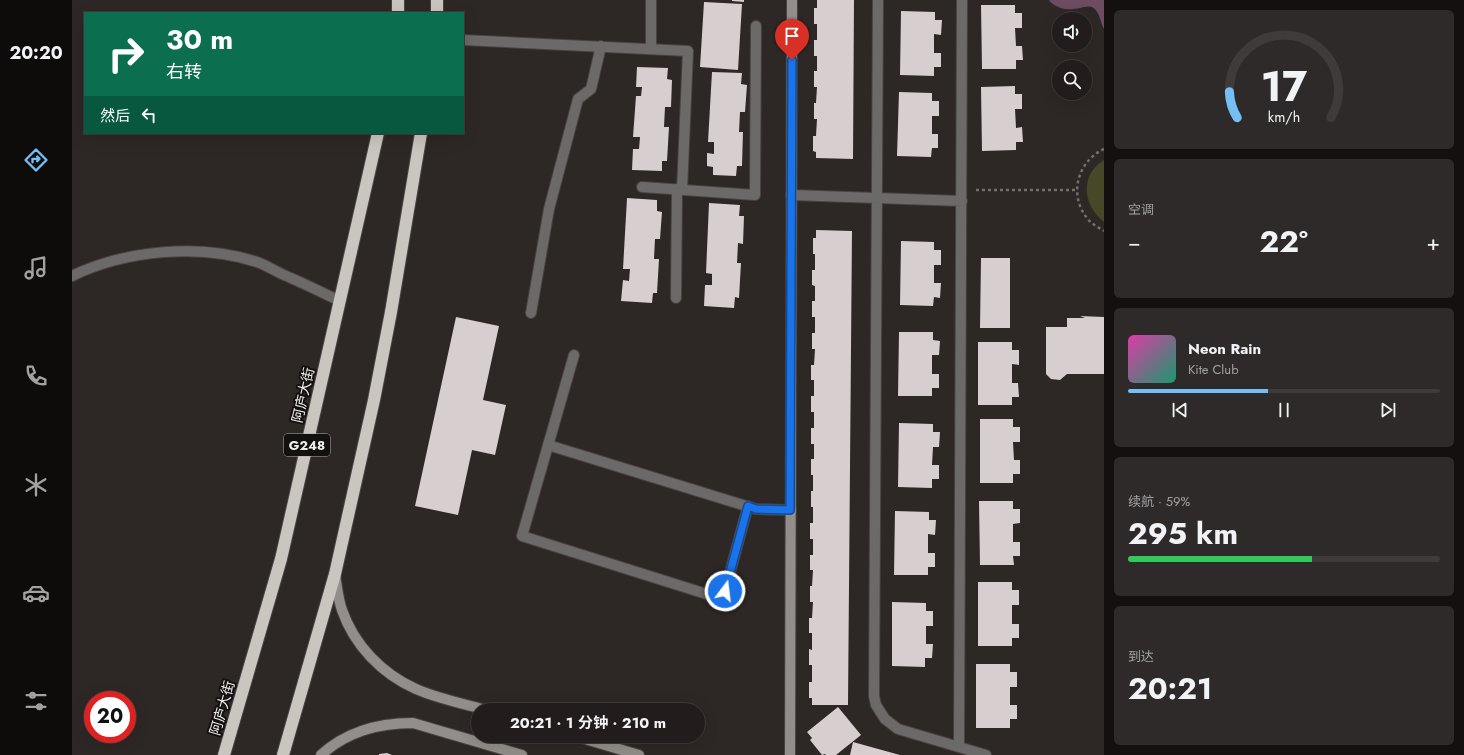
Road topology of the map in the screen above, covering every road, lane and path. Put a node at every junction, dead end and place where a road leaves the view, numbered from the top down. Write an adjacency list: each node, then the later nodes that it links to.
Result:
1 (398, 0): 7 (highway)
2 (437, 0): 8 (highway)
3 (651, 0): 12 (street)
4 (792, 0): 20 (street)
5 (878, 0): 21 (street)
6 (962, 0): 18 (street)
7 (398, 12)
8 (437, 12)
9 (756, 26): 17 (street)
10 (464, 40): 11 (street)
11 (601, 46): 12 (street); 27 (street)
12 (651, 49): 17 (street)
13 (378, 134): 26 (highway, 阿庐大街 / G248)
14 (421, 134): 32 (highway)
15 (1104, 148): 19 (path)
16 (642, 187): 17 (street)
17 (680, 190): 25 (street)
18 (962, 190): 19 (path); 22 (street)
19 (1077, 190): 23 (path)
20 (791, 195): 21 (street); 31 (street)
21 (877, 198): 22 (street); 35 (street)
22 (962, 201): 35 (street)
23 (1104, 231)
24 (72, 276): 26 (street)
25 (676, 298)
26 (340, 300): 36 (highway, 阿庐大街 / G248)
27 (531, 313)
28 (574, 355): 29 (street)
29 (548, 445): 30 (street); 30 (street)
30 (748, 506): 31 (street)
31 (790, 510): 41 (street)
32 (335, 574): 33 (street); 37 (highway)
33 (471, 706)
34 (599, 743): 40 (street)
35 (959, 747): 42 (street)
36 (224, 755)
37 (283, 755)
38 (320, 755): 39 (street)
39 (522, 755)
40 (639, 755)
41 (790, 755)
42 (986, 755)

